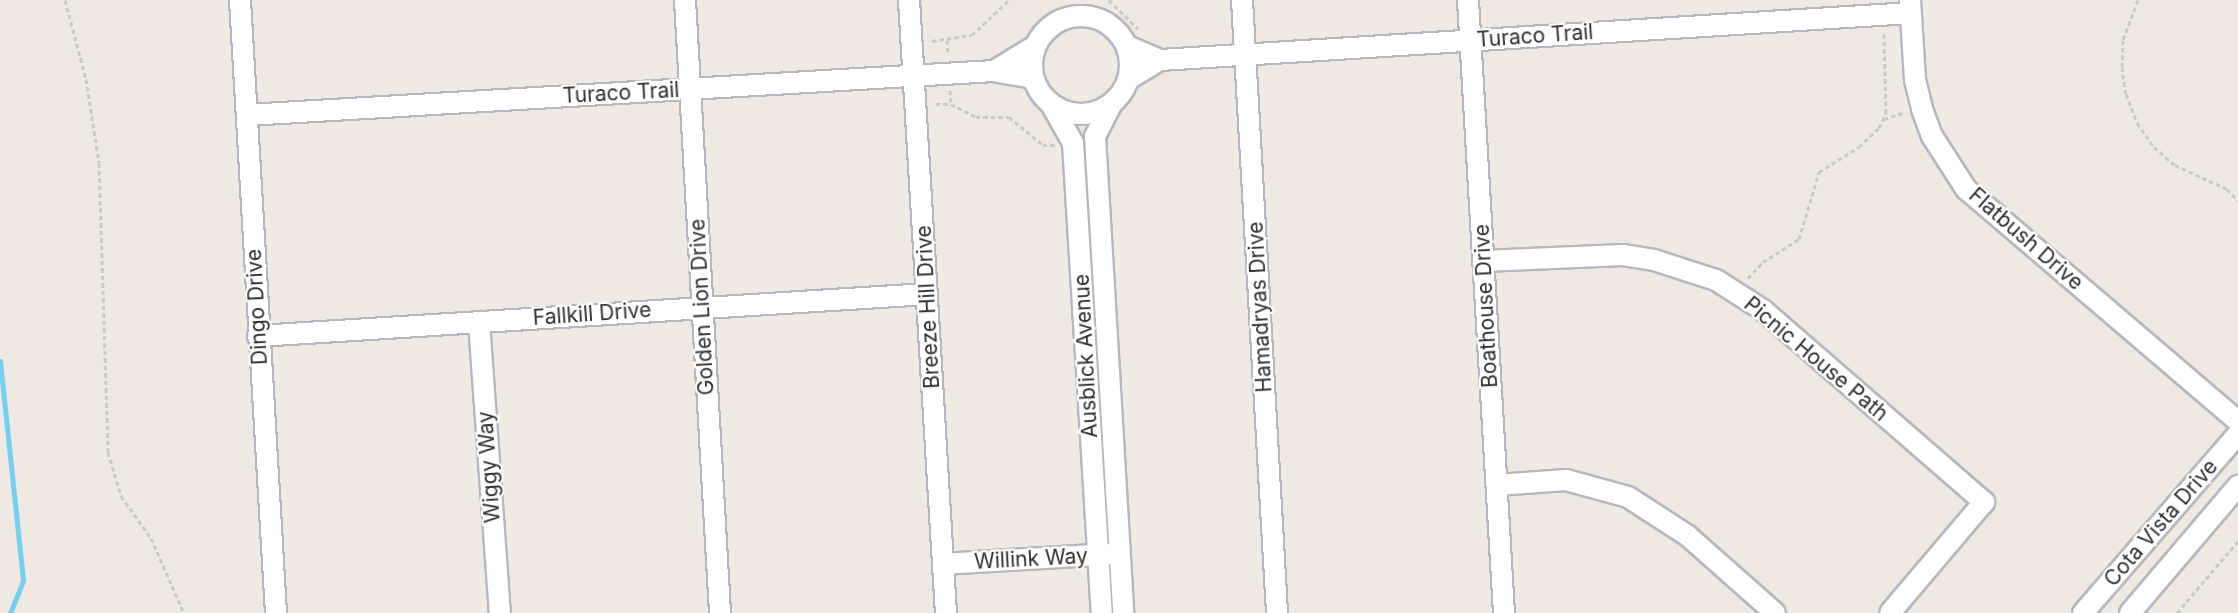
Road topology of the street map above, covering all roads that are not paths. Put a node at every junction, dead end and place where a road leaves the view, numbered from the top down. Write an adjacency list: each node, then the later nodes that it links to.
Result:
1 (240, 0): 23 (street, Dingo Drive)
2 (685, 0): 20 (street, Golden Lion Drive)
3 (909, 0): 17 (street, Breeze Hill Drive)
4 (1063, 0): 9 (street)
5 (1092, 0): 10 (street)
6 (1242, 0): 14 (street, Hamadryas Drive)
7 (1468, 0): 11 (street, Boathouse Drive)
8 (1910, 6): 11 (street, Turaco Trail); 29 (street, Flatbush Drive)
9 (1057, 21): 10 (street); 12 (street)
10 (1105, 22): 13 (street)
11 (1470, 40): 14 (street, Turaco Trail); 24 (street, Boathouse Drive)
12 (1035, 46): 16 (street, Turaco Trail); 18 (street)
13 (1126, 46): 15 (street, Turaco Trail); 19 (street)
14 (1245, 55): 15 (street, Turaco Trail); 42 (street, Hamadryas Drive)
15 (1160, 60): 19 (street, Turaco Trail)
16 (994, 71): 17 (street, Turaco Trail); 18 (street, Turaco Trail)
17 (914, 75): 20 (street, Turaco Trail); 25 (street, Breeze Hill Drive)
18 (1033, 78): 21 (street)
19 (1128, 79): 22 (street)
20 (690, 89): 23 (street, Turaco Trail); 26 (street, Golden Lion Drive)
21 (1051, 104): 22 (street); 33 (street, Ausblick Avenue)
22 (1111, 105): 34 (street, Ausblick Avenue)
23 (247, 115): 28 (street, Dingo Drive)
24 (1483, 261): 31 (street, Boathouse Drive); 45 (street, Picnic House Path)
25 (927, 294): 26 (street, Fallkill Drive); 35 (street, Breeze Hill Drive)
26 (702, 306): 27 (street, Fallkill Drive); 38 (street, Golden Lion Drive)
27 (479, 322): 28 (street, Fallkill Drive); 37 (street, Wiggy Way)
28 (258, 336): 36 (street, Dingo Drive)
29 (2238, 421)
30 (2238, 434): 46 (street, Cota Vista Drive)
31 (1497, 485): 43 (street, Boathouse Drive); 44 (street)
32 (2238, 486): 47 (street, Cota Vista Drive)
33 (1098, 554): 34 (street, Willink Way); 35 (street, Willink Way); 40 (street, Ausblick Avenue)
34 (1119, 554): 41 (street, Ausblick Avenue)
35 (943, 564): 39 (street, Breeze Hill Drive)
36 (276, 613)
37 (500, 613)
38 (720, 613)
39 (946, 613)
40 (1102, 613)
41 (1123, 613)
42 (1277, 613)
43 (1504, 613)
44 (1775, 613)
45 (1890, 613)
46 (2083, 613)
47 (2130, 613)

